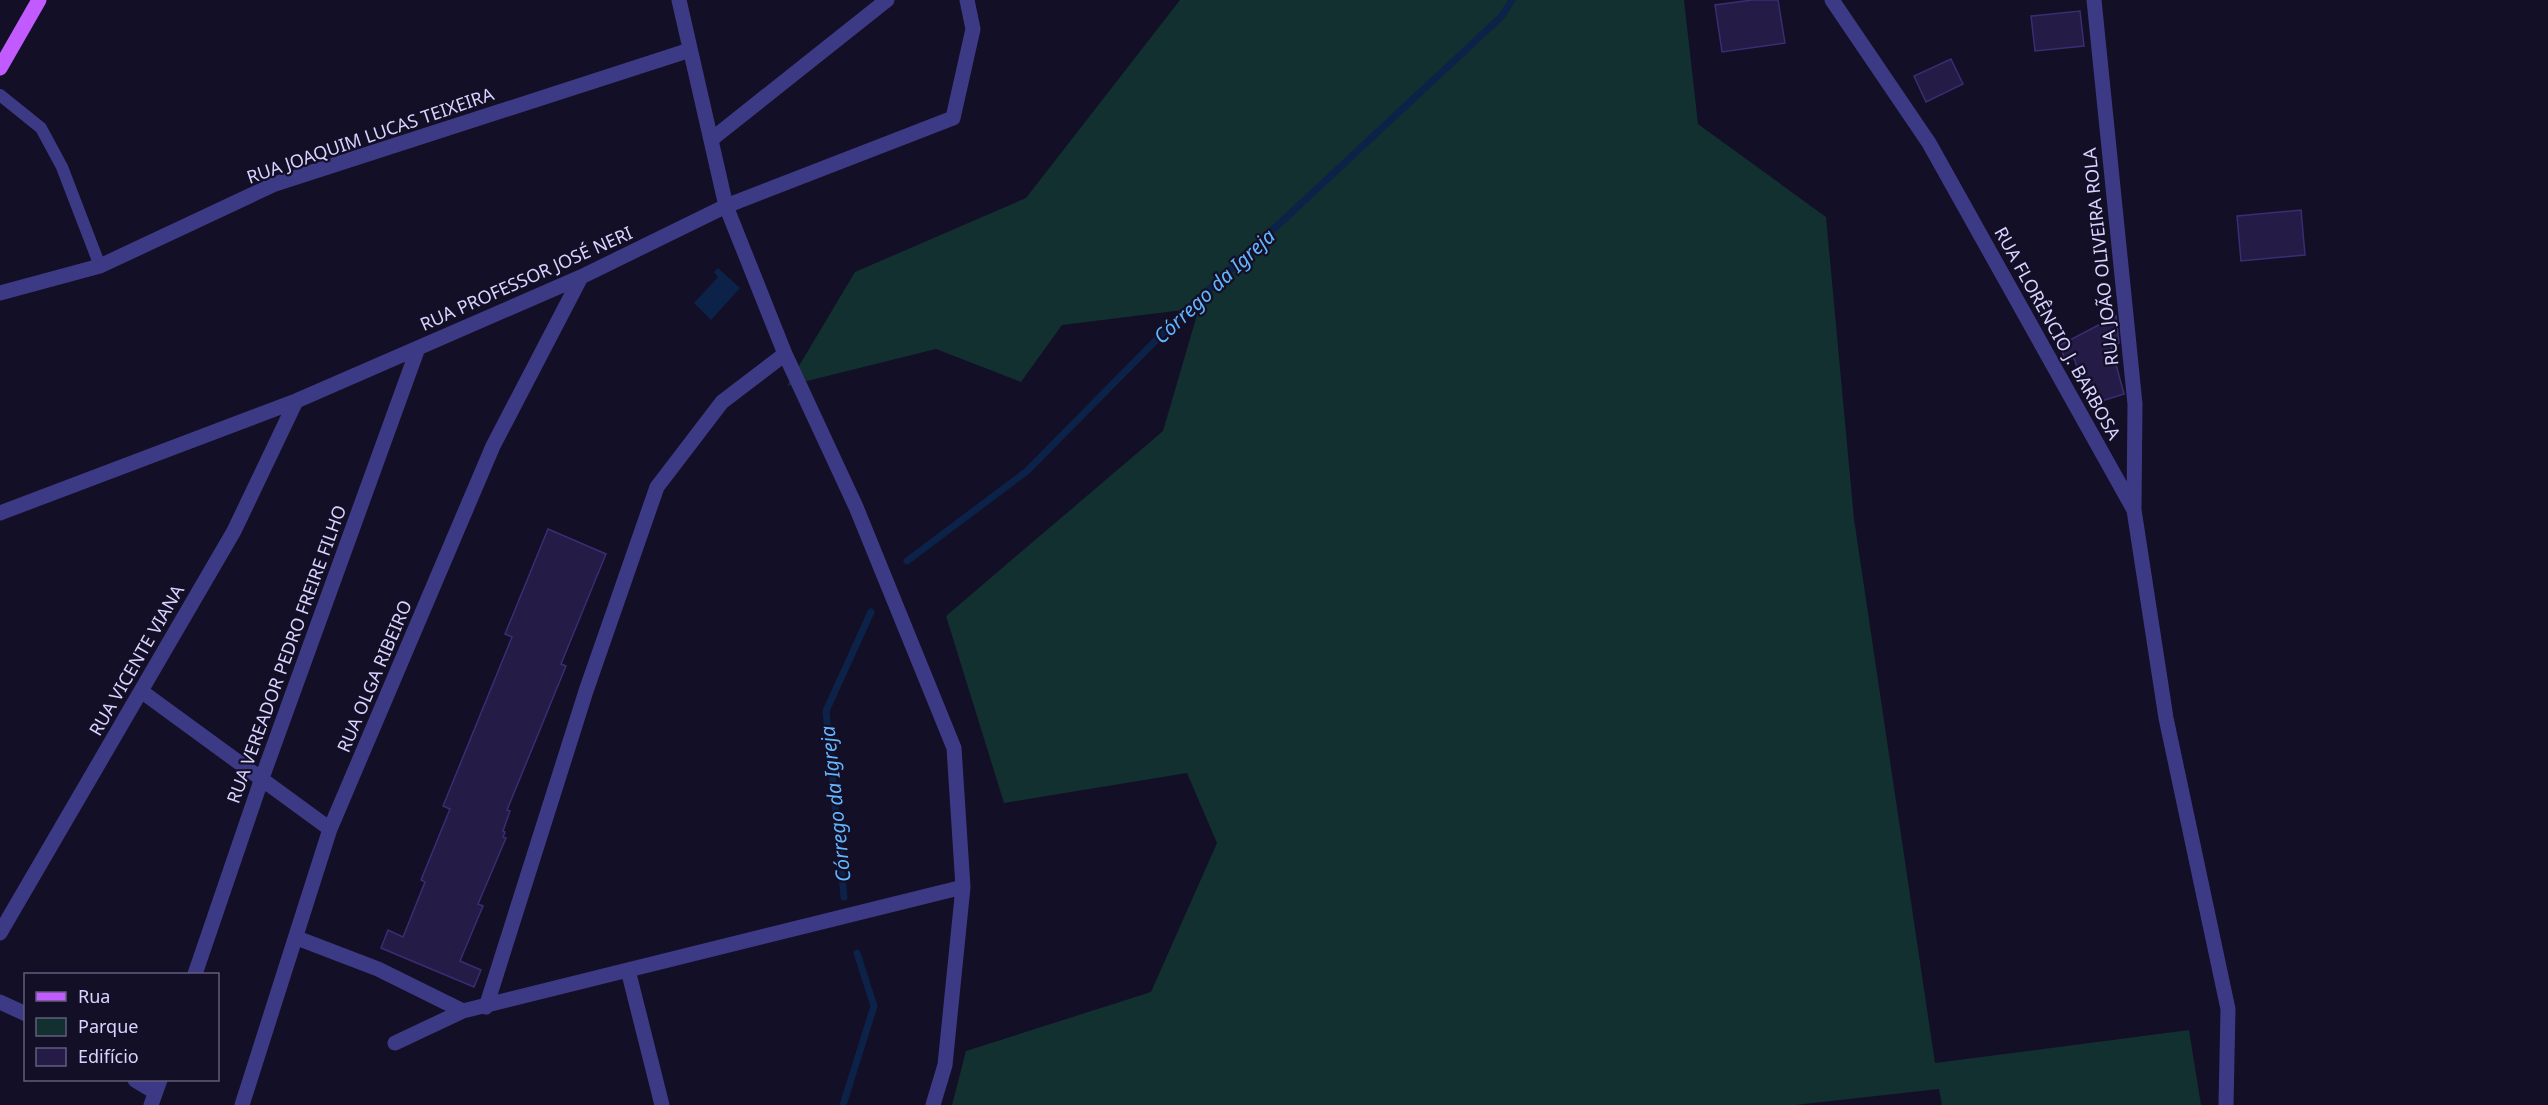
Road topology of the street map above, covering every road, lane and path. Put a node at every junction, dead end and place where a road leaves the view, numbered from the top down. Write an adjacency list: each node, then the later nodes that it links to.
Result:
1 (39, 0): 8 (main road)
2 (679, 0): 7 (street)
3 (887, 0): 10 (street)
4 (967, 0): 11 (street, RUA PROFESSOR JOSÉ NERI)
5 (1832, 0): 18 (street, RUA FLORÊNCIO J. BARBOSA)
6 (2094, 0): 18 (street, RUA JOÃO OLIVEIRA ROLA)
7 (690, 50): 10 (street); 12 (street, RUA JOAQUIM LUCAS TEIXEIRA)
8 (0, 68)
9 (0, 95): 12 (lane)
10 (712, 139): 11 (street)
11 (726, 206): 13 (street, RUA PROFESSOR JOSÉ NERI); 16 (street)
12 (100, 266): 14 (street, RUA JOAQUIM LUCAS TEIXEIRA)
13 (581, 277): 15 (street, RUA PROFESSOR JOSÉ NERI); 22 (street, RUA OLGA RIBEIRO)
14 (0, 293)
15 (417, 348): 17 (street, RUA PROFESSOR JOSÉ NERI); 21 (street, RUA VEREADOR PEDRO FREIRE FILHO)
16 (785, 354): 23 (street); 29 (street)
17 (296, 401): 19 (street, RUA PROFESSOR JOSÉ NERI); 20 (street, RUA VICENTE VIANA)
18 (2134, 510): 38 (street, RUA FLORÊNCIO J. BARBOSA)
19 (0, 513)
20 (141, 691): 21 (street); 24 (street, RUA VICENTE VIANA)
21 (262, 778): 22 (street); 27 (street, RUA VEREADOR PEDRO FREIRE FILHO)
22 (330, 829): 25 (street, RUA OLGA RIBEIRO)
23 (963, 886): 26 (street); 37 (street)
24 (0, 933)
25 (297, 938): 30 (street); 35 (street, RUA OLGA RIBEIRO)
26 (628, 970): 29 (street); 36 (street)
27 (196, 973)
28 (0, 1002): 31 (street)
29 (486, 1007): 30 (street)
30 (463, 1011): 32 (street)
31 (24, 1013)
32 (395, 1043)
33 (137, 1081): 34 (street)
34 (155, 1092)
35 (242, 1105)
36 (662, 1105)
37 (933, 1105)
38 (2226, 1105)

